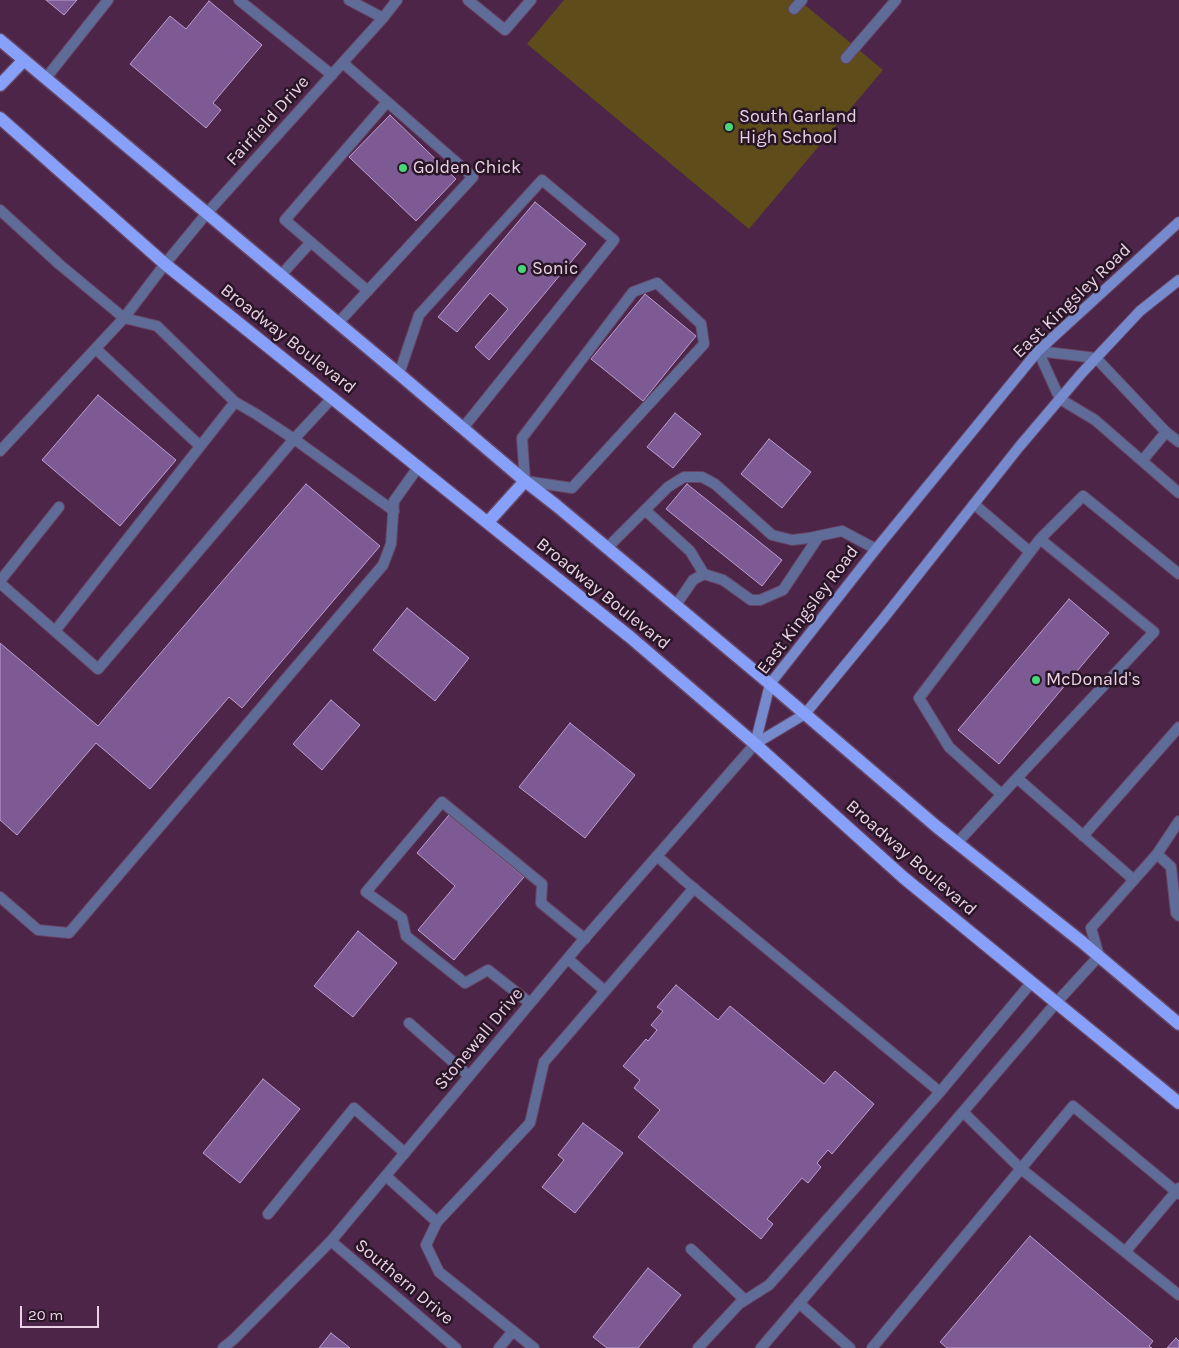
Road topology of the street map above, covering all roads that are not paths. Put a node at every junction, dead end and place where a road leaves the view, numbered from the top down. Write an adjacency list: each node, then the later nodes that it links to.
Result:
1 (108, 0): 16 (street)
2 (239, 0): 15 (street)
3 (349, 0): 10 (street)
4 (396, 0): 10 (street, Fairfield Drive)
5 (468, 0): 6 (street)
6 (531, 0)
7 (802, 0): 9 (street)
8 (896, 0): 12 (street)
9 (794, 10)
10 (383, 18): 14 (street, Fairfield Drive)
11 (0, 40): 13 (main road, Broadway Boulevard)
12 (846, 58)
13 (24, 60): 16 (main road, Broadway Boulevard); 17 (main road)
14 (343, 63): 15 (street, Fairfield Drive); 18 (street)
15 (332, 75): 21 (street, Fairfield Drive)
16 (46, 78): 21 (main road, Broadway Boulevard)
17 (0, 85)
18 (387, 102): 23 (street); 27 (street)
19 (0, 118): 24 (main road, Broadway Boulevard)
20 (0, 210): 28 (street)
21 (207, 213): 24 (street, Fairfield Drive); 25 (main road, Broadway Boulevard)
22 (1179, 222): 31 (main road, East Kingsley Road)
23 (311, 242): 25 (street); 27 (street)
24 (165, 264): 28 (street, Fairfield Drive); 34 (main road, Broadway Boulevard)
25 (281, 275): 29 (main road, Broadway Boulevard)
26 (1179, 280): 32 (main road)
27 (368, 291): 29 (street)
28 (124, 318): 30 (street, Fairfield Drive); 36 (street)
29 (338, 323): 33 (main road, Broadway Boulevard)
30 (96, 349): 41 (street); 42 (street, Fairfield Drive)
31 (1038, 351): 32 (street); 35 (street); 55 (main road, East Kingsley Road)
32 (1096, 358): 35 (main road); 38 (street)
33 (399, 374): 37 (main road, Broadway Boulevard); 37 (street)
34 (333, 397): 39 (street); 44 (main road, Broadway Boulevard)
35 (1060, 399): 43 (street); 47 (main road)
36 (235, 402): 39 (street); 41 (street)
37 (463, 428): 45 (main road, Broadway Boulevard)
38 (1166, 432): 40 (street); 43 (street)
39 (294, 439): 50 (street); 61 (street)
40 (1179, 442)
41 (200, 446): 61 (street)
42 (0, 451)
43 (1142, 461): 46 (street)
44 (419, 466): 50 (street); 51 (main road, Broadway Boulevard)
45 (525, 481): 45 (street); 51 (main road); 54 (main road, Broadway Boulevard)
46 (1179, 493)
47 (974, 504): 56 (street); 63 (main road)
48 (59, 507): 59 (street)
49 (645, 510): 52 (street); 54 (street); 57 (street)
50 (394, 511): 75 (street)
51 (488, 522): 65 (main road, Broadway Boulevard)
52 (819, 536): 55 (street); 57 (street)
53 (1040, 539): 56 (street); 58 (street); 66 (street)
54 (607, 548): 60 (main road, Broadway Boulevard)
55 (876, 549): 62 (main road, East Kingsley Road)
56 (1030, 552): 67 (street)
57 (704, 574): 60 (street)
58 (1179, 574)
59 (0, 582): 61 (street)
60 (676, 605): 62 (main road, Broadway Boulevard)
61 (55, 631)
62 (770, 684): 63 (main road, Broadway Boulevard); 65 (main road, East Kingsley Road)
63 (805, 714): 65 (main road); 70 (main road, Broadway Boulevard)
64 (1179, 727): 69 (street)
65 (755, 744): 72 (street, Stonewall Drive); 80 (main road, Broadway Boulevard)
66 (1016, 778): 67 (street); 69 (street)
67 (1001, 794): 70 (street)
68 (1179, 821): 71 (street)
69 (1084, 836): 73 (street)
70 (956, 843): 78 (main road, Broadway Boulevard)
71 (1157, 854): 73 (street); 76 (street)
72 (658, 856): 74 (street); 77 (street, Stonewall Drive)
73 (1134, 880): 78 (street)
74 (694, 888): 81 (street); 87 (street)
75 (0, 897)
76 (1179, 916)
77 (585, 939): 79 (street, Stonewall Drive); 82 (street)
78 (1099, 956): 83 (street); 85 (main road, Broadway Boulevard)
79 (568, 958): 81 (street); 82 (street, Stonewall Drive)
80 (1031, 983): 83 (main road, Broadway Boulevard); 87 (street)
81 (605, 991): 95 (street)
82 (530, 1003): 86 (street, Stonewall Drive)
83 (1056, 1003): 88 (main road, Broadway Boulevard); 89 (street)
84 (409, 1023): 86 (street)
85 (1179, 1024)
86 (469, 1076): 90 (street, Stonewall Drive)
87 (940, 1092): 100 (street)
88 (1179, 1103)
89 (963, 1112): 91 (street); 101 (street)
90 (405, 1152): 92 (street, Stonewall Drive); 94 (street)
91 (1020, 1168): 93 (street); 98 (street); 110 (street)
92 (386, 1176): 95 (street); 96 (street, Stonewall Drive)
93 (1178, 1191): 98 (street)
94 (268, 1214)
95 (437, 1222): 102 (street)
96 (331, 1241): 103 (street, Stonewall Drive); 104 (street, Southern Drive)
97 (691, 1249): 100 (street)
98 (1125, 1252): 99 (street)
99 (1179, 1295)
100 (745, 1300): 107 (street)
101 (799, 1303): 108 (street); 109 (street)
102 (512, 1331): 105 (street); 106 (street)
103 (223, 1348)
104 (456, 1348)
105 (499, 1348)
106 (534, 1348)
107 (698, 1348)
108 (761, 1348)
109 (850, 1348)
110 (872, 1348)

